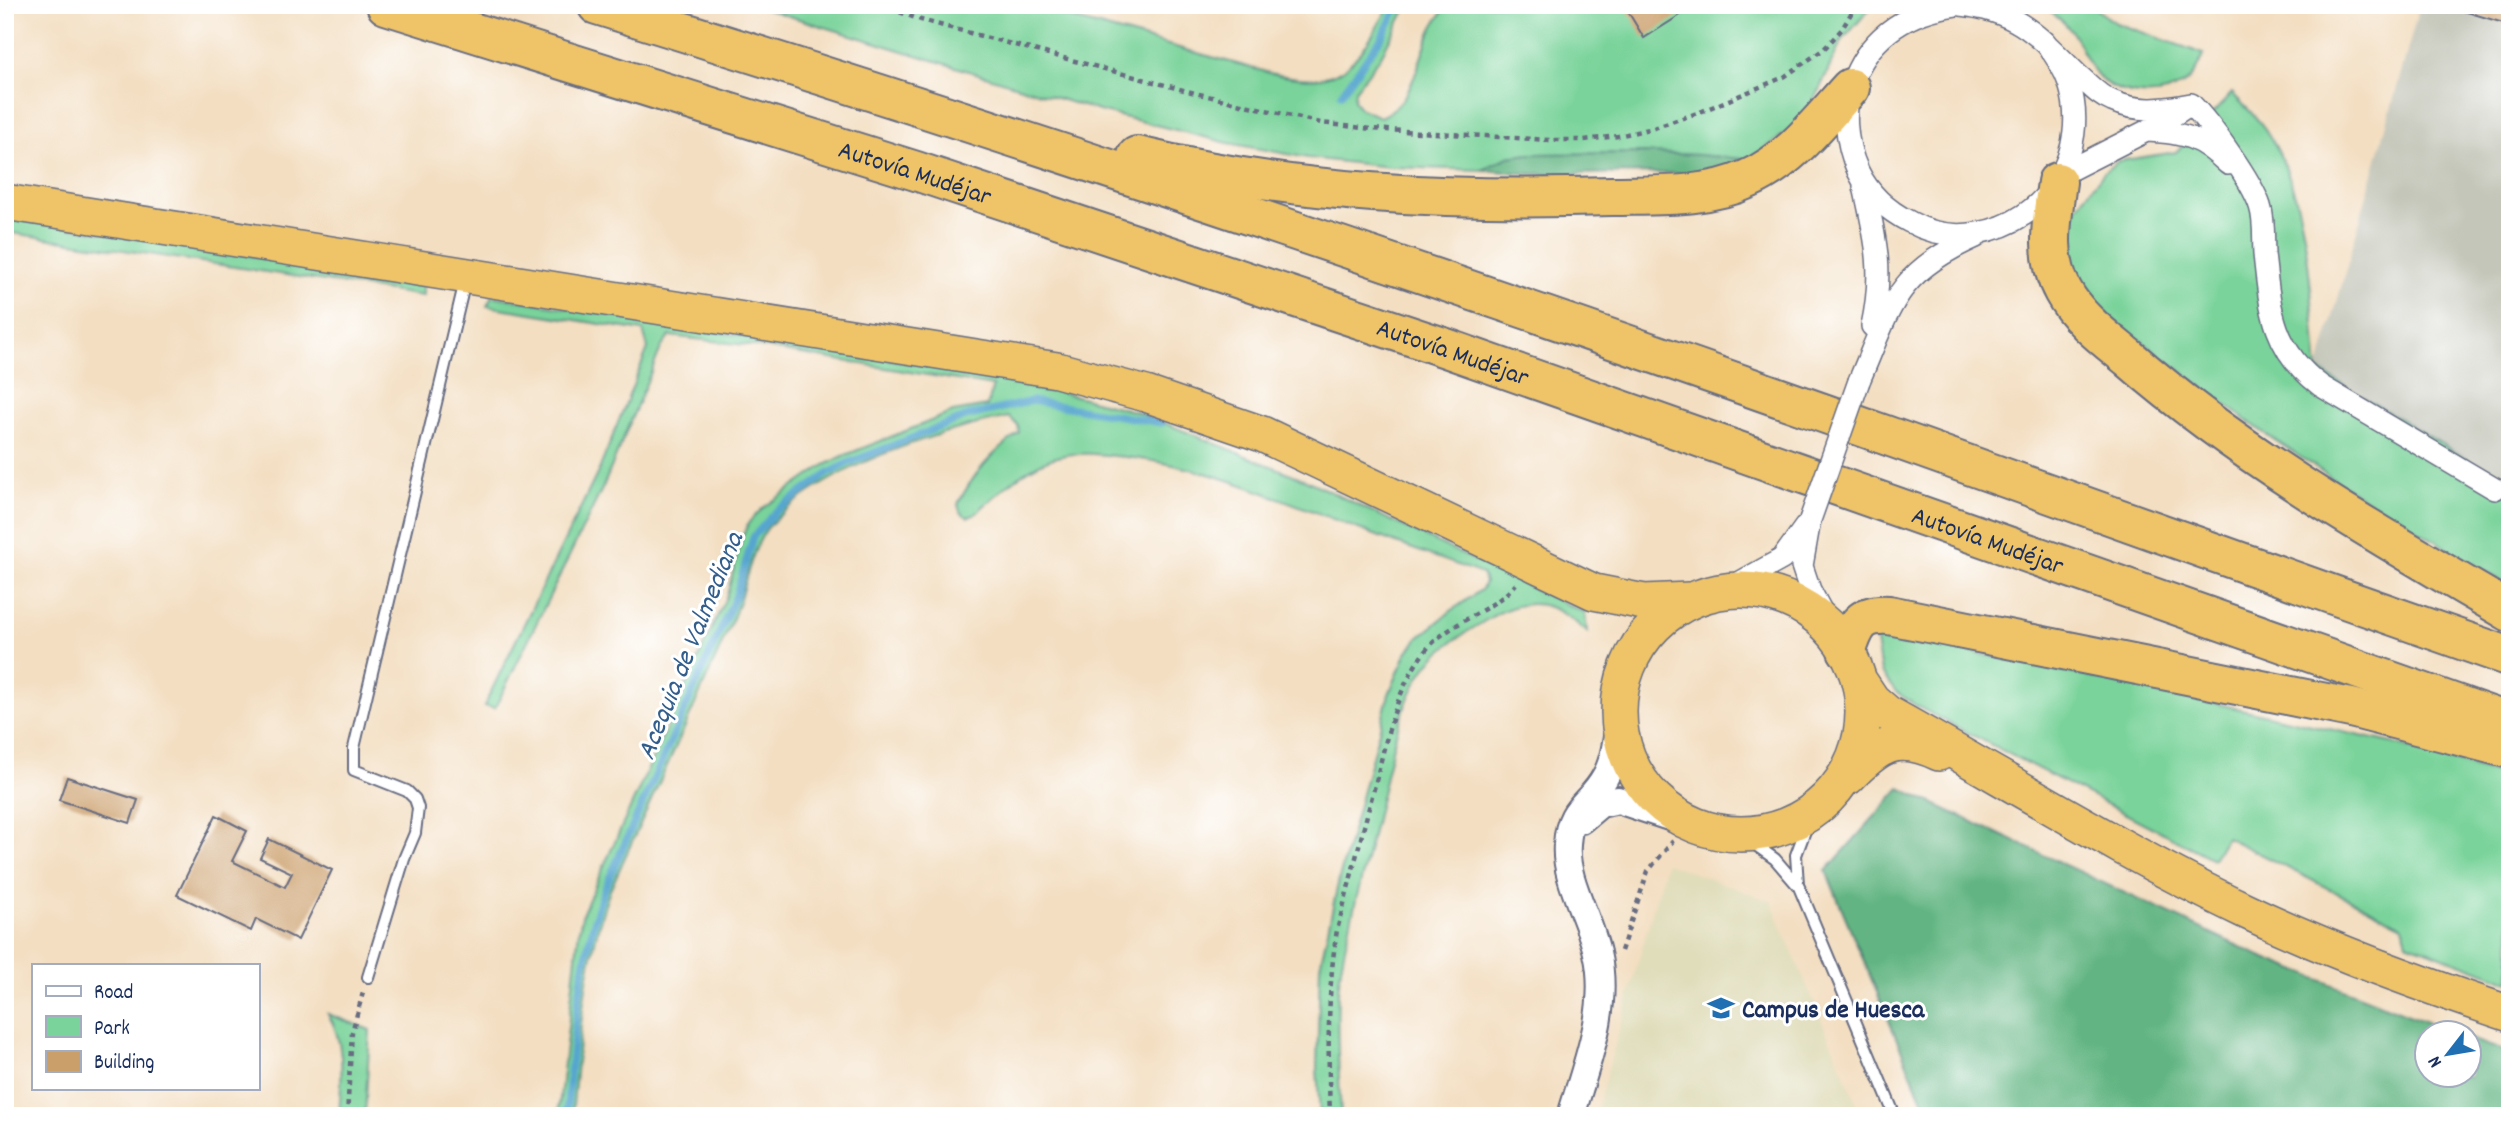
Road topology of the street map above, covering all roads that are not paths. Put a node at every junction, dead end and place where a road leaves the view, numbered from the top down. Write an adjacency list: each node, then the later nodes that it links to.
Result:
1 (386, 5): 29 (highway, Autovía Mudéjar)
2 (597, 5): 12 (highway)
3 (1897, 5): 8 (street)
4 (1956, 5): 8 (street)
5 (1961, 5): 6 (street)
6 (2001, 10): 7 (street)
7 (2045, 42): 10 (street); 13 (street)
8 (1873, 46): 9 (street)
9 (1850, 88): 12 (highway); 14 (street)
10 (2191, 104): 11 (street); 15 (street)
11 (2146, 131): 13 (street); 15 (street)
12 (1052, 150): 27 (highway)
13 (2060, 178): 17 (street); 25 (highway)
14 (1863, 180): 17 (street); 19 (street)
15 (2251, 188): 20 (street)
16 (5, 202): 18 (highway)
17 (1990, 231): 19 (street)
18 (466, 275): 23 (highway); 39 (lane)
19 (1859, 381): 21 (street, bridge)
20 (2495, 489)
21 (1810, 520): 22 (street); 26 (street)
22 (1726, 590): 24 (highway); 26 (highway)
23 (1594, 592): 24 (highway); 28 (highway)
24 (1689, 600): 28 (highway)
25 (2510, 612)
26 (1845, 653): 31 (highway); 32 (highway); 33 (highway)
27 (2510, 657)
28 (1628, 663): 30 (highway)
29 (2510, 723)
30 (1619, 725): 35 (highway); 37 (street)
31 (2510, 749)
32 (2012, 786): 33 (highway); 40 (highway)
33 (1838, 787): 34 (highway)
34 (1812, 812): 36 (highway); 38 (lane)
35 (1689, 831): 36 (highway); 37 (street)
36 (1740, 834): 38 (lane)
37 (1568, 835): 41 (street)
38 (1798, 887): 42 (lane)
39 (368, 977)
40 (2510, 1014)
41 (1571, 1116)
42 (1895, 1116)

